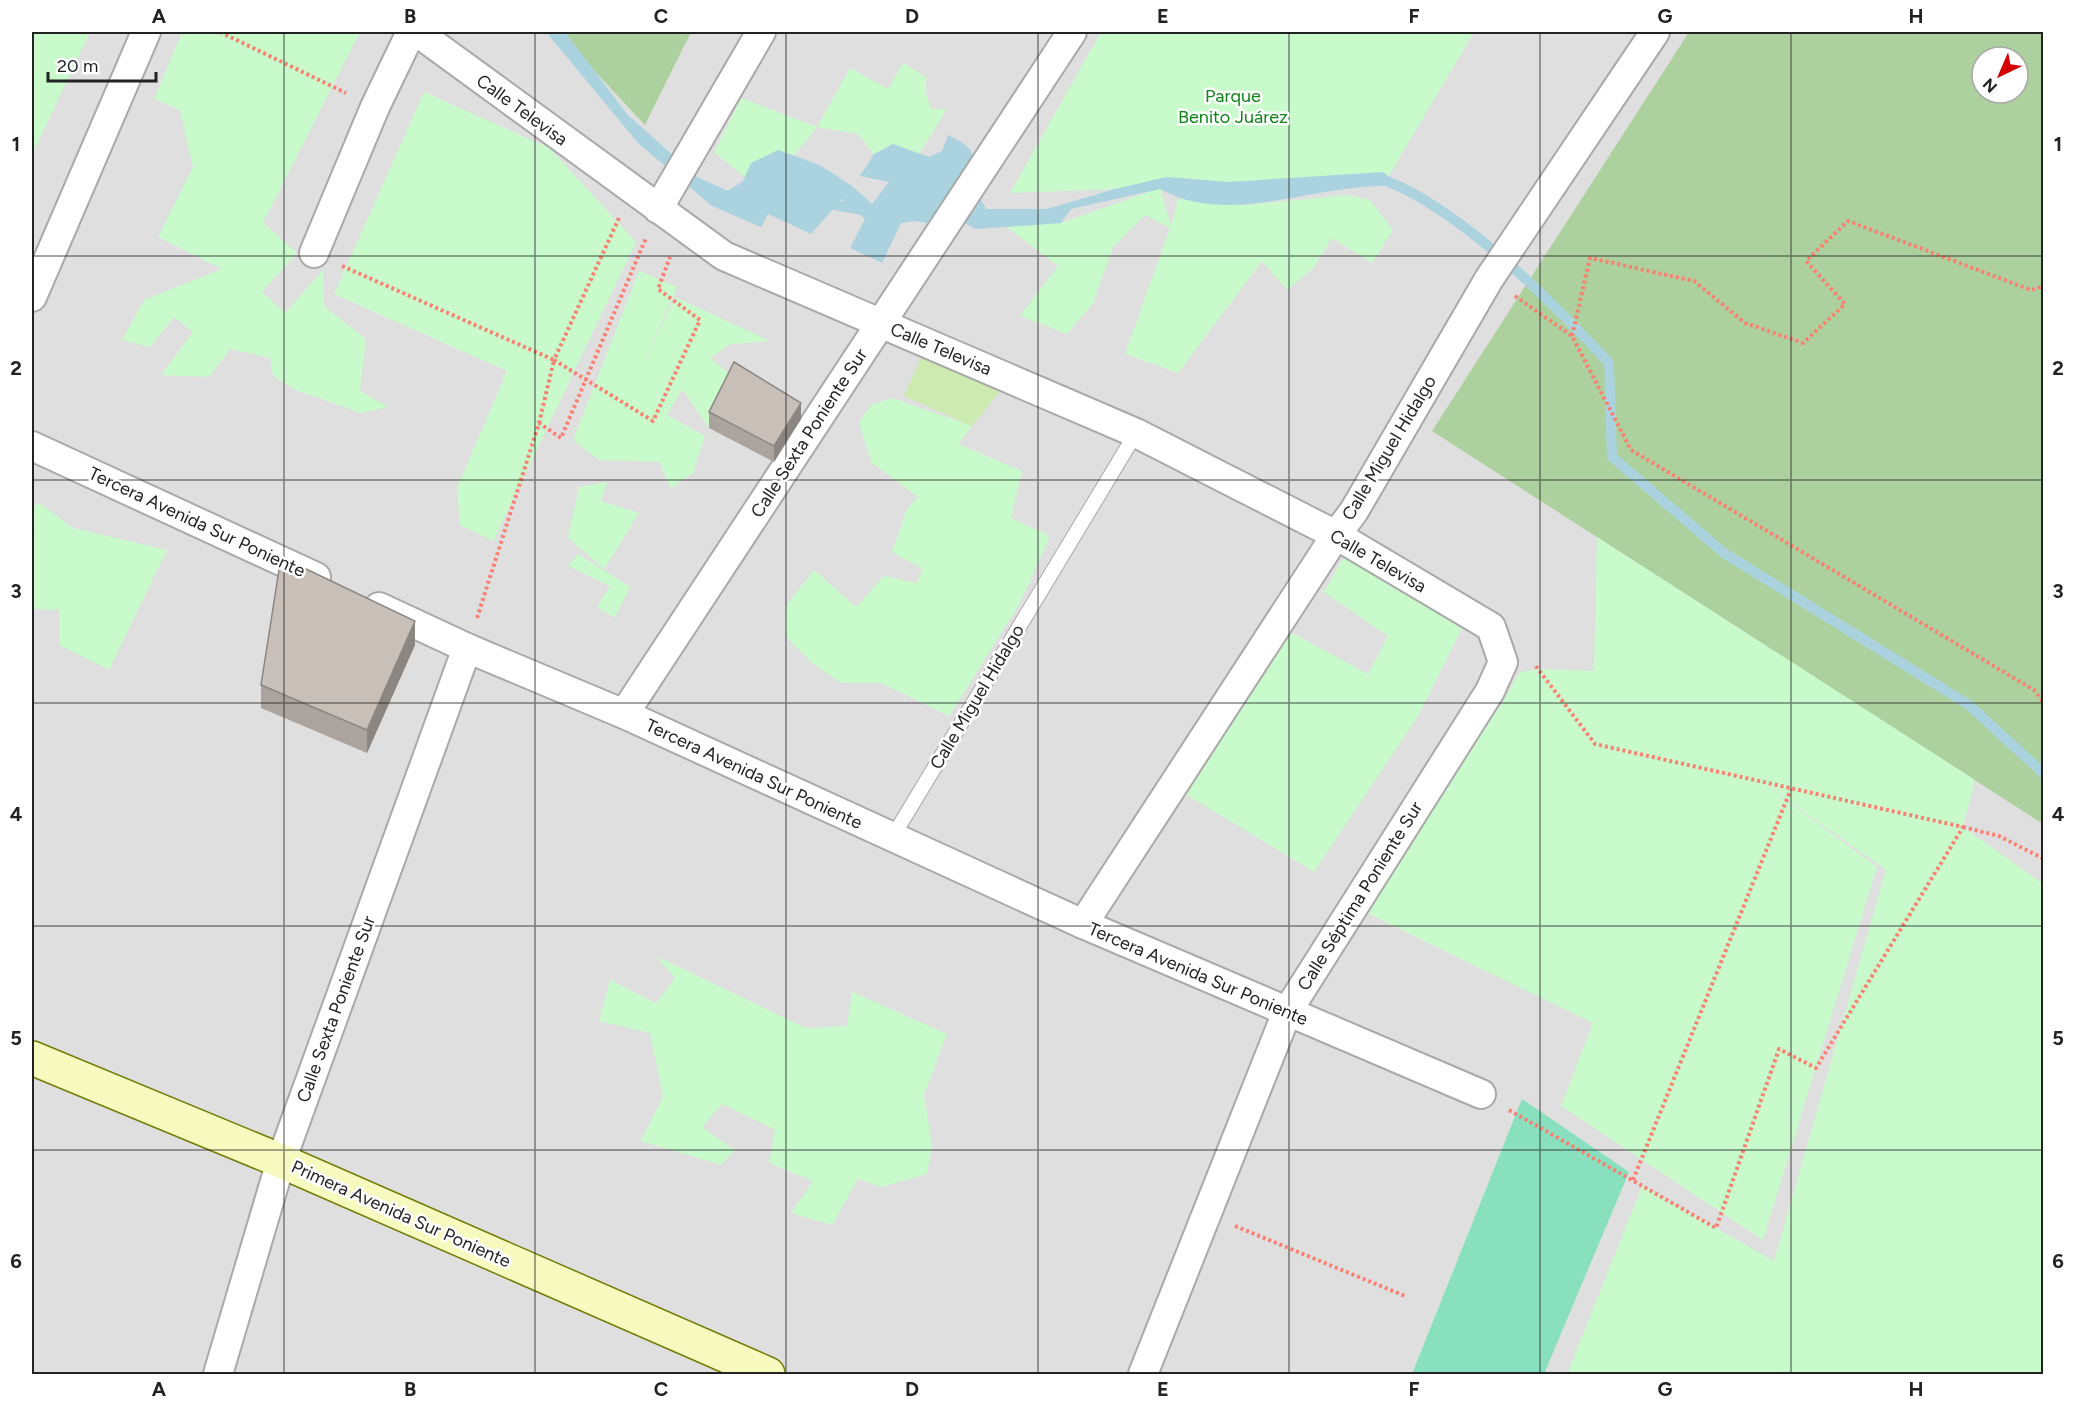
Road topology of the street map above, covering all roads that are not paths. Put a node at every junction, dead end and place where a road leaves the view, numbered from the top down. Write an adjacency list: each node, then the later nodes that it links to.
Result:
1 (146, 32): 9 (street)
2 (411, 32): 8 (street)
3 (417, 32): 7 (street, Calle Televisa)
4 (761, 32): 7 (street)
5 (1072, 32): 10 (street, Calle Sexta Poniente Sur)
6 (1655, 32): 13 (street, Calle Miguel Hidalgo)
7 (662, 201): 10 (street, Calle Televisa)
8 (314, 253)
9 (32, 297)
10 (881, 323): 11 (street, Calle Televisa); 16 (street, Calle Sexta Poniente Sur)
11 (1136, 433): 13 (street, Calle Televisa); 17 (lane, Calle Miguel Hidalgo)
12 (32, 446): 15 (street, Tercera Avenida Sur Poniente)
13 (1336, 535): 14 (street, Calle Televisa); 18 (street, Calle Miguel Hidalgo)
14 (1491, 627): 19 (street, Calle Séptima Poniente Sur)
15 (467, 648): 16 (street, Tercera Avenida Sur Poniente); 22 (street, Calle Sexta Poniente Sur)
16 (624, 714): 17 (street, Tercera Avenida Sur Poniente)
17 (892, 838): 18 (street, Tercera Avenida Sur Poniente)
18 (1083, 924): 19 (street, Tercera Avenida Sur Poniente)
19 (1287, 1012): 21 (street, Tercera Avenida Sur Poniente); 25 (street, Calle Séptima Poniente Sur)
20 (32, 1058): 22 (street, Primera Avenida Sur Poniente)
21 (1481, 1094)
22 (280, 1161): 23 (street, Calle Sexta Poniente Sur); 24 (street, Primera Avenida Sur Poniente)
23 (218, 1374)
24 (768, 1374)
25 (1143, 1374)

